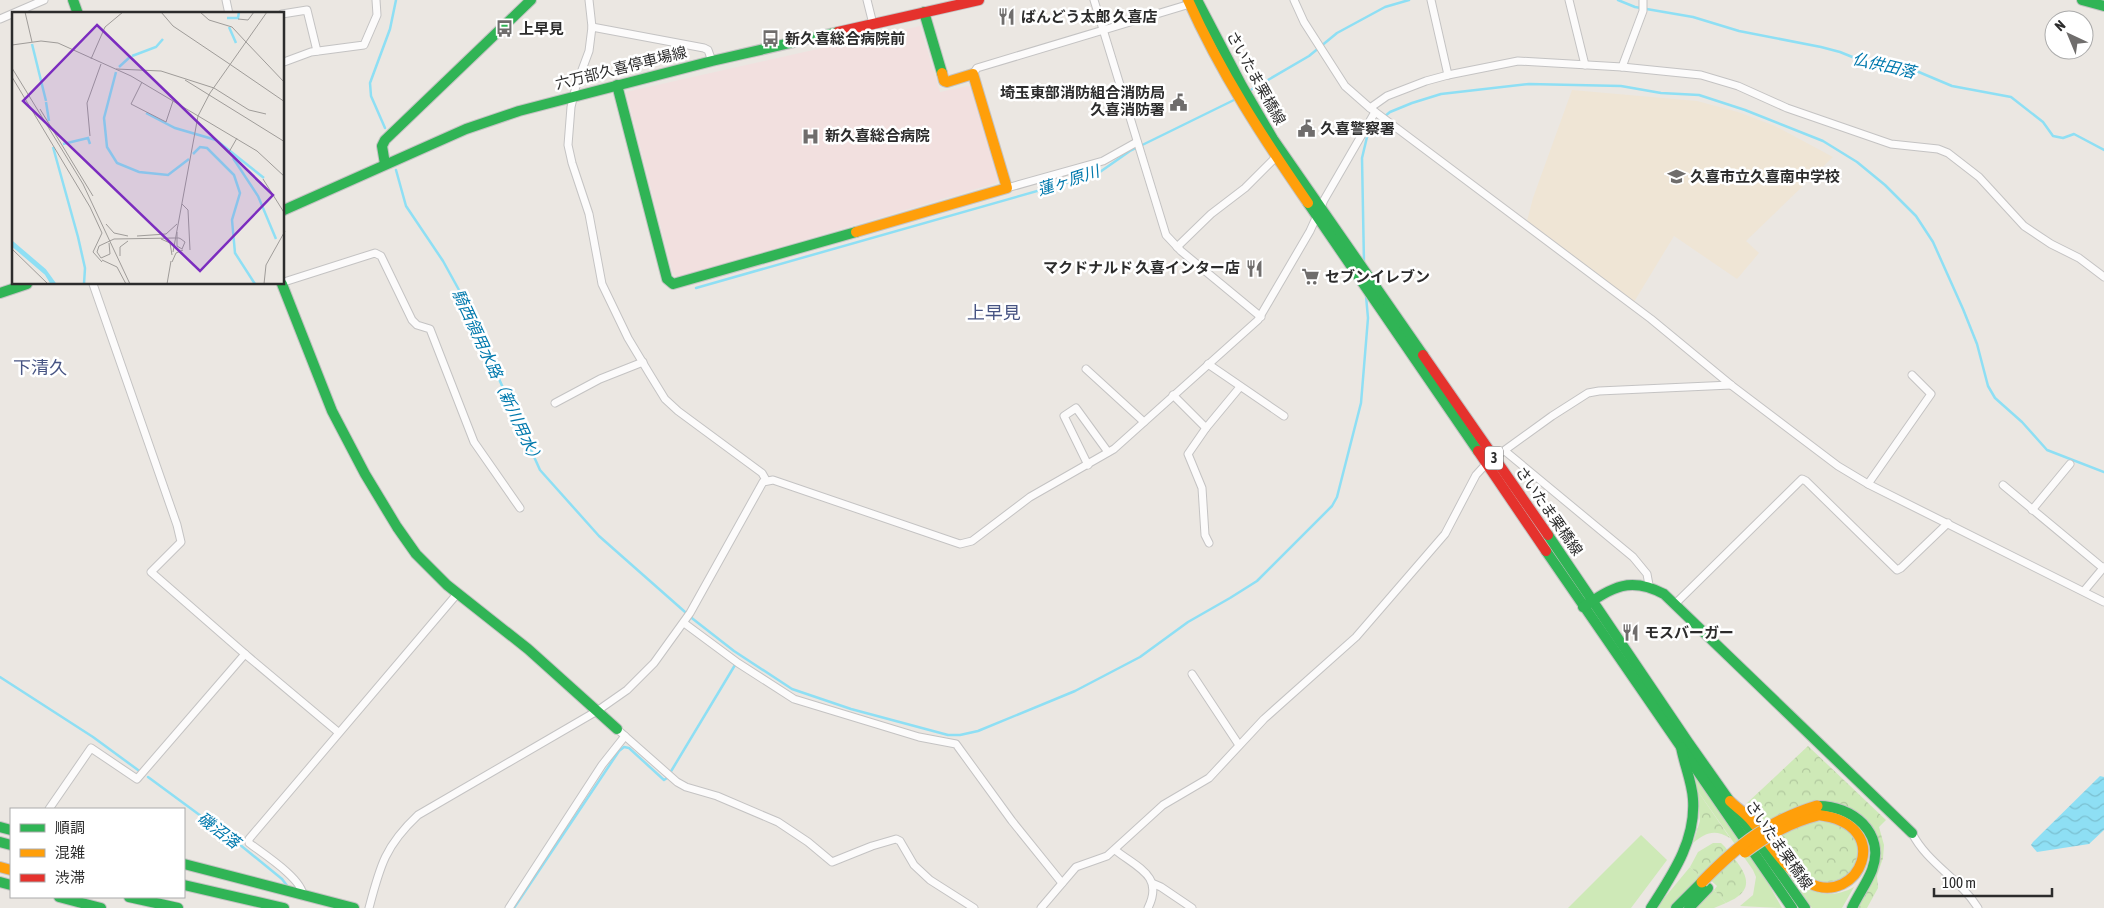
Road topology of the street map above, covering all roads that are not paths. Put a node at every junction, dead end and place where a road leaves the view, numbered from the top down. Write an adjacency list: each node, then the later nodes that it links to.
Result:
1 (44, 0): 16 (street)
2 (73, 0): 17 (main road)
3 (376, 0): 25 (street)
4 (531, 0): 37 (main road)
5 (588, 0): 23 (street)
6 (867, 0): 22 (street)
7 (979, 0): 18 (main road, 六万部久喜停車場線)
8 (1094, 0): 24 (street)
9 (1294, 0): 34 (street)
10 (1431, 0): 31 (street)
11 (1569, 0): 28 (street)
12 (1643, 0): 29 (street)
13 (2082, 0): 15 (main road)
14 (1192, 1): 24 (street); 36 (main road, さいたま栗橋線 / 3); 40 (main road, さいたま栗橋線 / 3)
15 (2104, 6)
16 (16, 12)
17 (77, 12)
18 (924, 12): 22 (main road, 六万部久喜停車場線); 30 (main road)
19 (12, 14): 21 (street)
20 (285, 14): 25 (street)
21 (0, 19)
22 (873, 24): 26 (main road, 六万部久喜停車場線)
23 (592, 27): 26 (street); 33 (street)
24 (1103, 30): 30 (street); 35 (street)
25 (317, 52): 27 (street)
26 (712, 61): 32 (main road, 六万部久喜停車場線)
27 (285, 62)
28 (1585, 65): 29 (street); 31 (street)
29 (1622, 67): 42 (street)
30 (973, 74): 38 (main road)
31 (1448, 74): 34 (street)
32 (617, 85): 33 (main road, 六万部久喜停車場線); 38 (main road)
33 (574, 95): 37 (main road, 六万部久喜停車場線); 49 (street)
34 (1372, 110): 40 (street); 53 (street)
35 (1137, 142): 38 (street); 41 (street)
36 (1276, 157): 40 (main road, さいたま栗橋線 / 3); 41 (street)
37 (385, 164): 39 (main road, 六万部久喜停車場線)
38 (1007, 188)
39 (285, 210)
40 (1318, 212): 48 (street); 62 (main road, さいたま栗橋線 / 3)
41 (1177, 247): 48 (street)
42 (2104, 277)
43 (285, 282): 68 (street)
44 (24, 285): 47 (main road)
45 (93, 285): 81 (street)
46 (284, 285): 75 (main road)
47 (0, 292)
48 (1261, 317): 50 (street)
49 (643, 362): 56 (street); 65 (street)
50 (1208, 364): 54 (street); 55 (street)
51 (1086, 369): 58 (street)
52 (1912, 375): 66 (street)
53 (1731, 385): 60 (street); 66 (street)
54 (1240, 387): 57 (street); 59 (street)
55 (1173, 395): 58 (street); 59 (street)
56 (555, 403)
57 (1284, 416)
58 (1144, 422): 61 (street)
59 (1206, 428): 71 (street)
60 (1505, 451): 62 (street); 73 (street)
61 (1108, 452): 64 (street); 64 (street)
62 (1490, 461): 76 (main road, さいたま栗橋線 / 3); 79 (main road, さいたま栗橋線 / 3); 86 (street)
63 (2070, 464): 69 (street)
64 (1088, 465): 65 (street)
65 (766, 480): 80 (street)
66 (1868, 484): 70 (street)
67 (2003, 485): 69 (street)
68 (520, 508)
69 (2032, 510): 72 (street)
70 (1948, 523): 74 (street); 78 (street)
71 (1209, 542)
72 (2104, 567): 74 (street)
73 (1649, 585): 76 (main road); 78 (main road)
74 (2084, 591): 77 (street)
75 (457, 594): 83 (main road); 84 (street)
76 (1593, 600): 79 (main road); 88 (main road, さいたま栗橋線 / 3)
77 (2104, 602)
78 (1675, 604): 91 (main road)
79 (1582, 607): 87 (main road, さいたま栗橋線 / 3)
80 (687, 618): 83 (street); 94 (street)
81 (245, 654): 84 (street); 89 (street)
82 (1192, 674): 86 (street)
83 (597, 711): 85 (main road); 105 (street)
84 (338, 732): 98 (street)
85 (621, 733): 106 (street); 107 (street)
86 (1239, 745): 92 (street)
87 (1681, 747): 111 (main road); 114 (main road, さいたま栗橋線 / 3)
88 (1730, 801): 90 (main road); 115 (main road, さいたま栗橋線 / 3)
89 (50, 808)
90 (1817, 811): 97 (main road, bridge); 116 (main road)
91 (1912, 833): 117 (street)
92 (1115, 850): 94 (street); 95 (street)
93 (185, 864): 98 (main road)
94 (1062, 883): 108 (street)
95 (1154, 884): 109 (street); 110 (street)
96 (185, 885): 103 (main road)
97 (1705, 885): 112 (main road); 113 (main road)
98 (304, 896): 104 (main road)
99 (63, 898): 101 (main road)
100 (133, 898): 102 (main road)
101 (102, 908)
102 (178, 908)
103 (284, 908)
104 (354, 908)
105 (369, 908)
106 (509, 908)
107 (974, 908)
108 (1041, 908)
109 (1148, 908)
110 (1192, 908)
111 (1650, 908)
112 (1676, 908)
113 (1689, 908)
114 (1792, 908)
115 (1804, 908)
116 (1852, 908)
117 (1978, 908)

